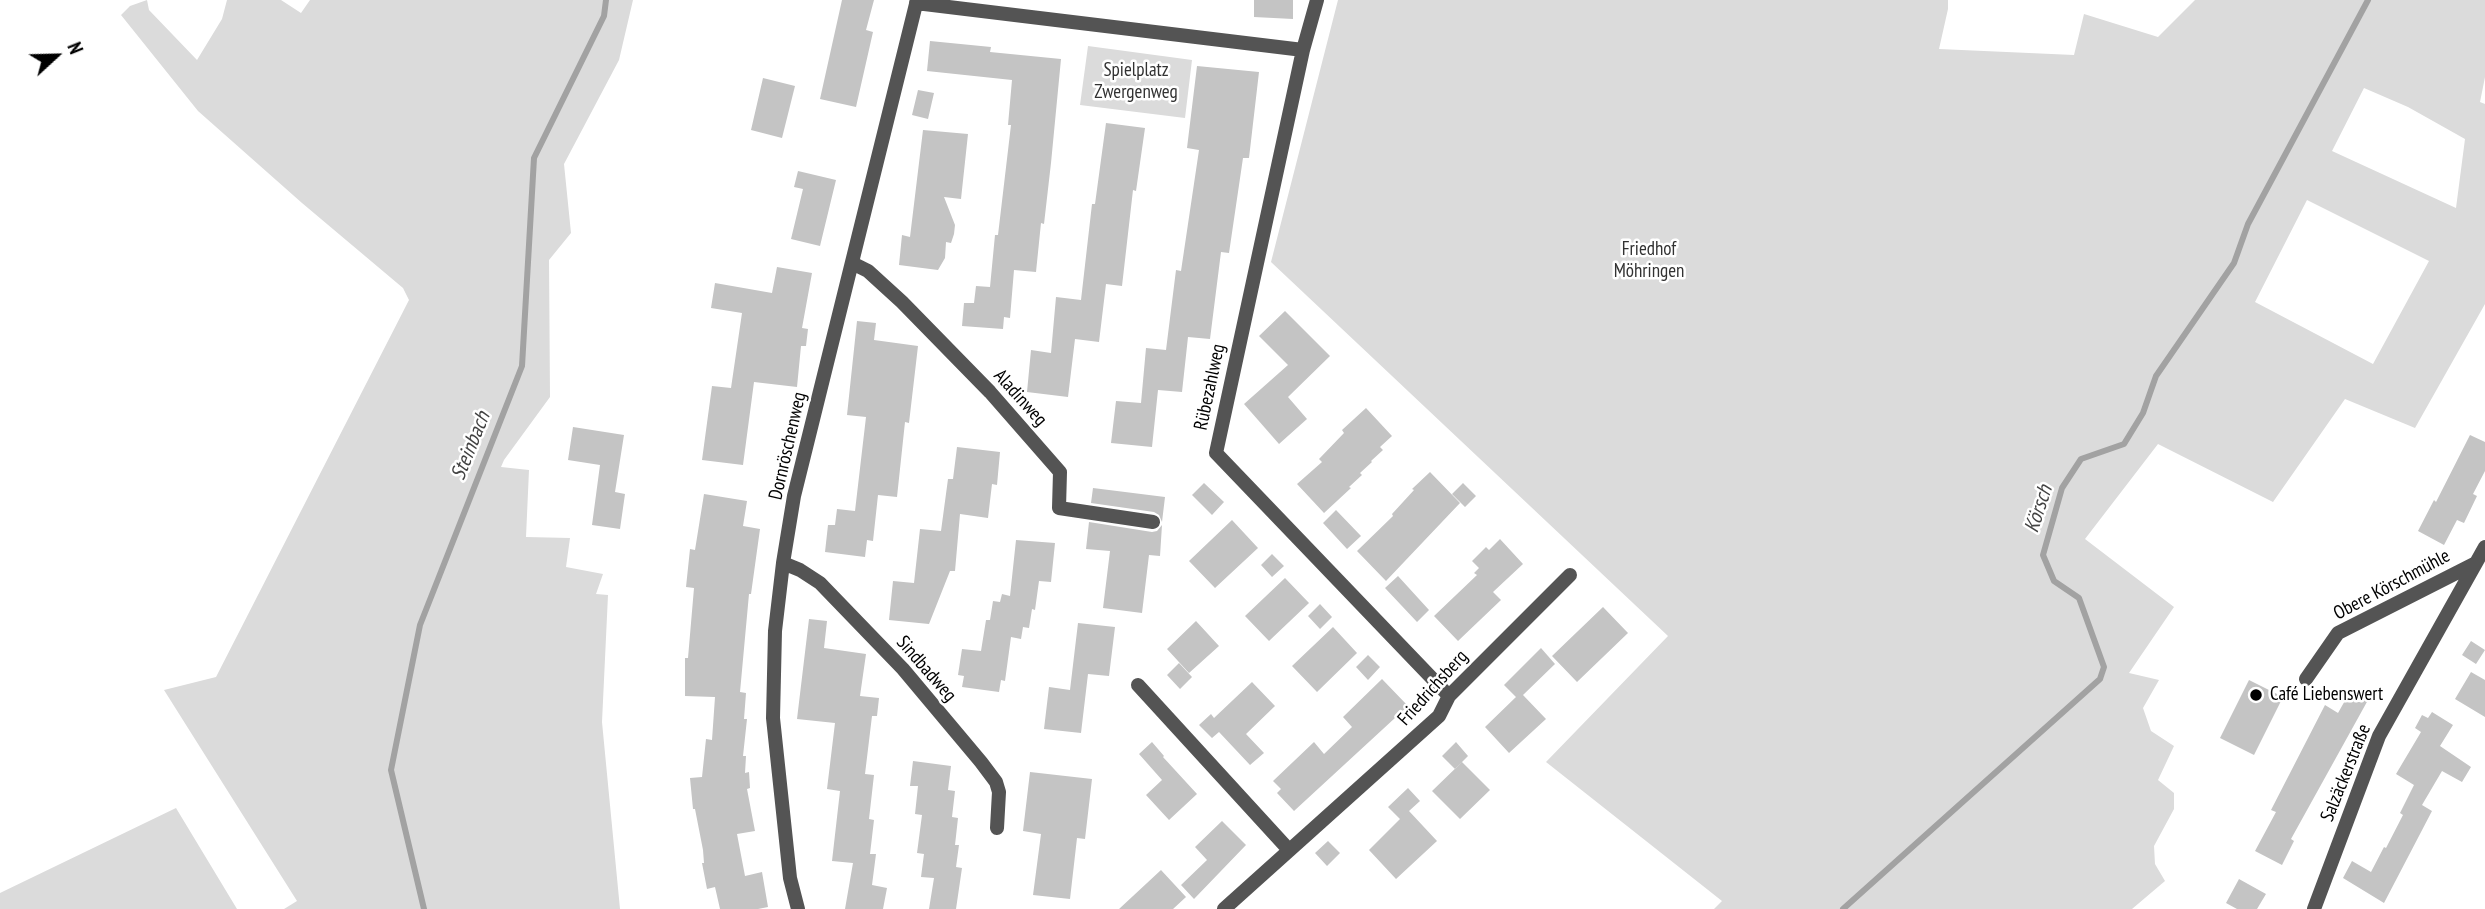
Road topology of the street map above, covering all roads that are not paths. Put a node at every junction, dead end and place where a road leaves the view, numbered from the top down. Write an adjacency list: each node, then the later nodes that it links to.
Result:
1 (1317, 0): 3 (street, Rübezahlweg)
2 (916, 1): 3 (street); 4 (street, Dornröschenweg)
3 (1303, 50): 12 (street, Rübezahlweg)
4 (852, 263): 5 (street, Aladinweg); 7 (street, Dornröschenweg)
5 (1153, 522)
6 (2485, 547): 8 (street, Salzäckerstraße)
7 (783, 563): 13 (street, Sindbadweg); 15 (street, Dornröschenweg)
8 (2475, 564): 10 (street, Obere Körschmühle); 17 (street, Salzäckerstraße)
9 (1570, 575): 12 (street, Friedrichsberg)
10 (2306, 679)
11 (1138, 685): 14 (street)
12 (1449, 696): 14 (street, Friedrichsberg)
13 (997, 828)
14 (1289, 850): 16 (street, Friedrichsberg)
15 (798, 909)
16 (1224, 909)
17 (2314, 909)

